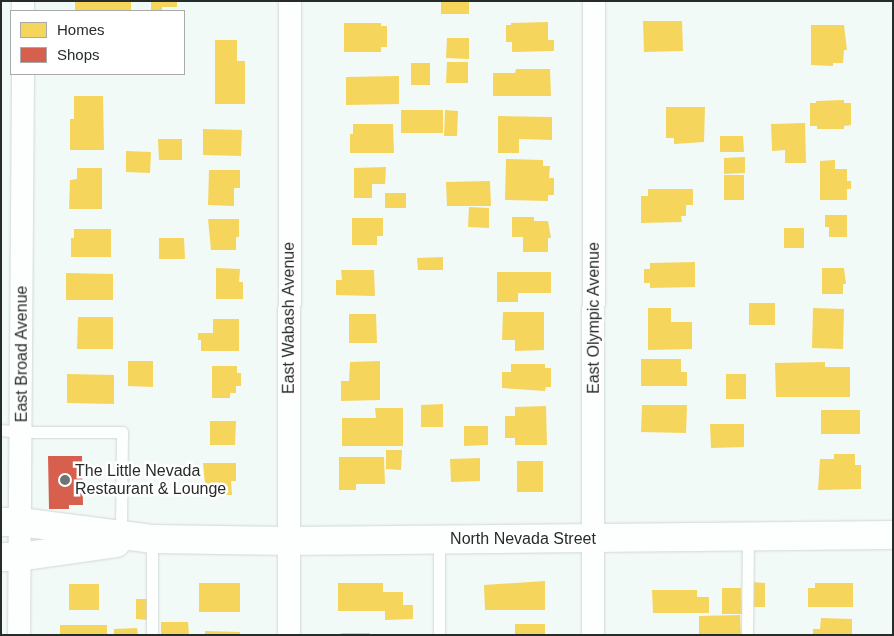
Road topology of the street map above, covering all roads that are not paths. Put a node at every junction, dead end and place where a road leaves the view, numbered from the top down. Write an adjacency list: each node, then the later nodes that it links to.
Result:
1 (290, 1): 12 (street, East Wabash Avenue)
2 (594, 1): 11 (street, East Olympic Avenue)
3 (23, 75): 4 (street, East Broad Avenue)
4 (11, 431): 5 (street, East Broad Avenue); 6 (lane)
5 (11, 522): 6 (main road, North Nevada Street); 13 (street, East Broad Avenue)
6 (121, 534): 9 (main road, North Nevada Street)
7 (893, 535): 8 (main road, North Nevada Street)
8 (748, 537): 11 (main road, North Nevada Street); 19 (lane)
9 (152, 539): 12 (main road, North Nevada Street); 13 (main road, North Nevada Street); 15 (lane)
10 (439, 539): 11 (main road, North Nevada Street); 12 (main road, North Nevada Street); 17 (lane)
11 (594, 539): 18 (street, East Olympic Avenue)
12 (289, 541): 16 (street, East Wabash Avenue)
13 (10, 557): 14 (street, East Broad Avenue)
14 (18, 635)
15 (152, 635)
16 (289, 635)
17 (439, 635)
18 (593, 635)
19 (747, 635)

